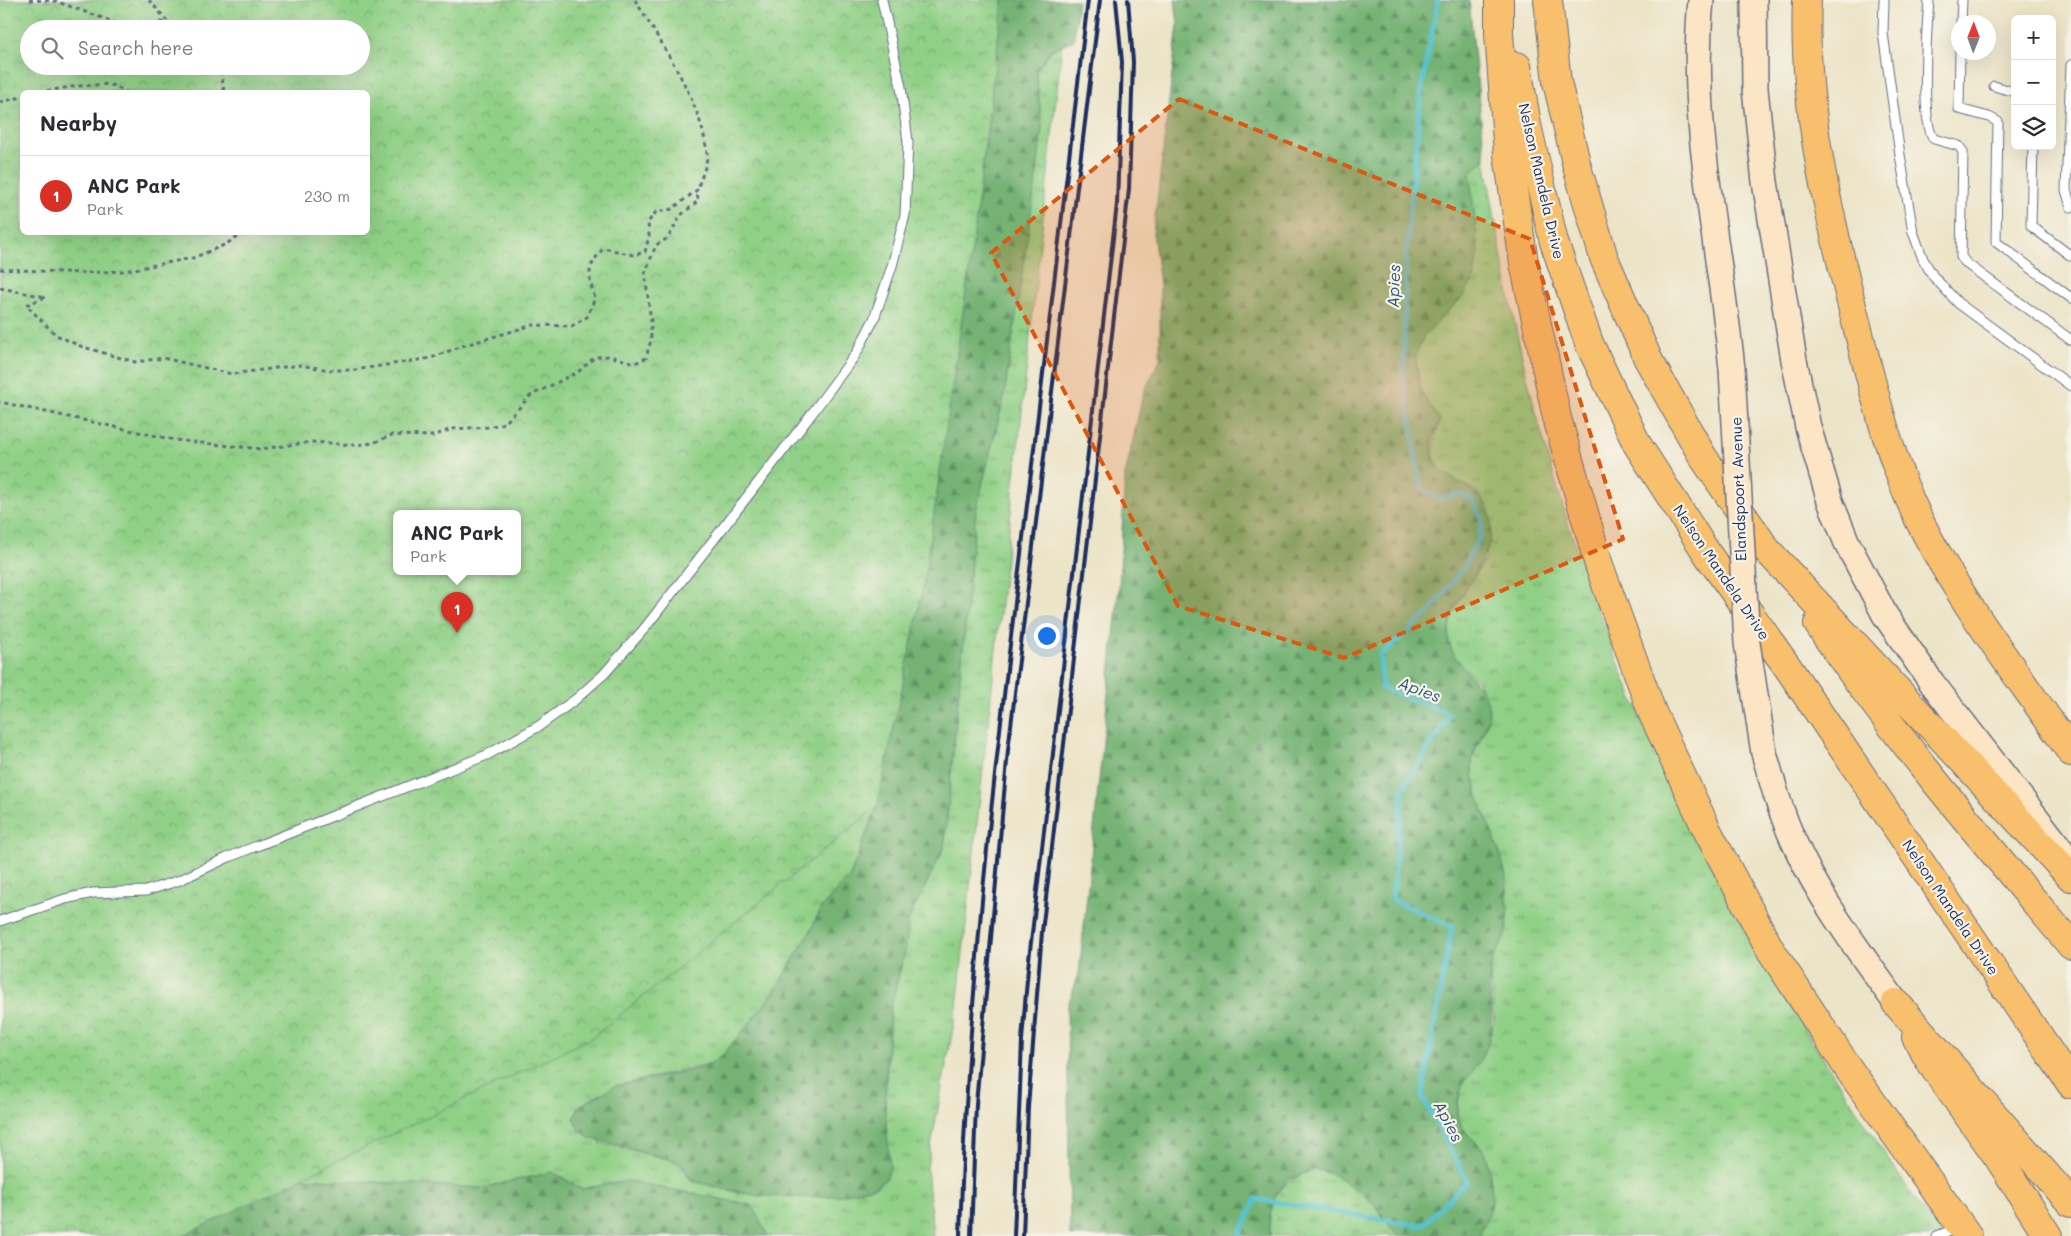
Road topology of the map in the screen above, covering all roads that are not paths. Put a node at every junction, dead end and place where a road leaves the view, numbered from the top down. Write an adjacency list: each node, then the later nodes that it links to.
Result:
1 (882, 0): 26 (lane)
2 (1499, 0): 31 (main road)
3 (1508, 0): 29 (main road, Nelson Mandela Drive)
4 (1548, 0): 22 (main road)
5 (1700, 0): 28 (main road, Elandspoort Avenue, bridge)
6 (1754, 0): 24 (main road)
7 (1807, 0): 23 (main road)
8 (1884, 0): 21 (lane)
9 (1929, 0): 20 (lane)
10 (1962, 0): 11 (lane)
11 (1961, 15)
12 (1960, 60): 19 (lane)
13 (2071, 64): 17 (lane)
14 (1994, 86): 15 (lane)
15 (2011, 91)
16 (2033, 150): 18 (lane)
17 (2071, 207)
18 (2071, 256)
19 (2071, 298)
20 (2071, 340)
21 (2071, 386)
22 (1766, 549): 25 (main road); 27 (main road)
23 (2071, 752)
24 (2071, 862)
25 (2071, 877)
26 (0, 921)
27 (2071, 945)
28 (1896, 1003): 30 (main road); 32 (main road)
29 (2071, 1084)
30 (2071, 1203)
31 (1956, 1233)
32 (2048, 1236)

